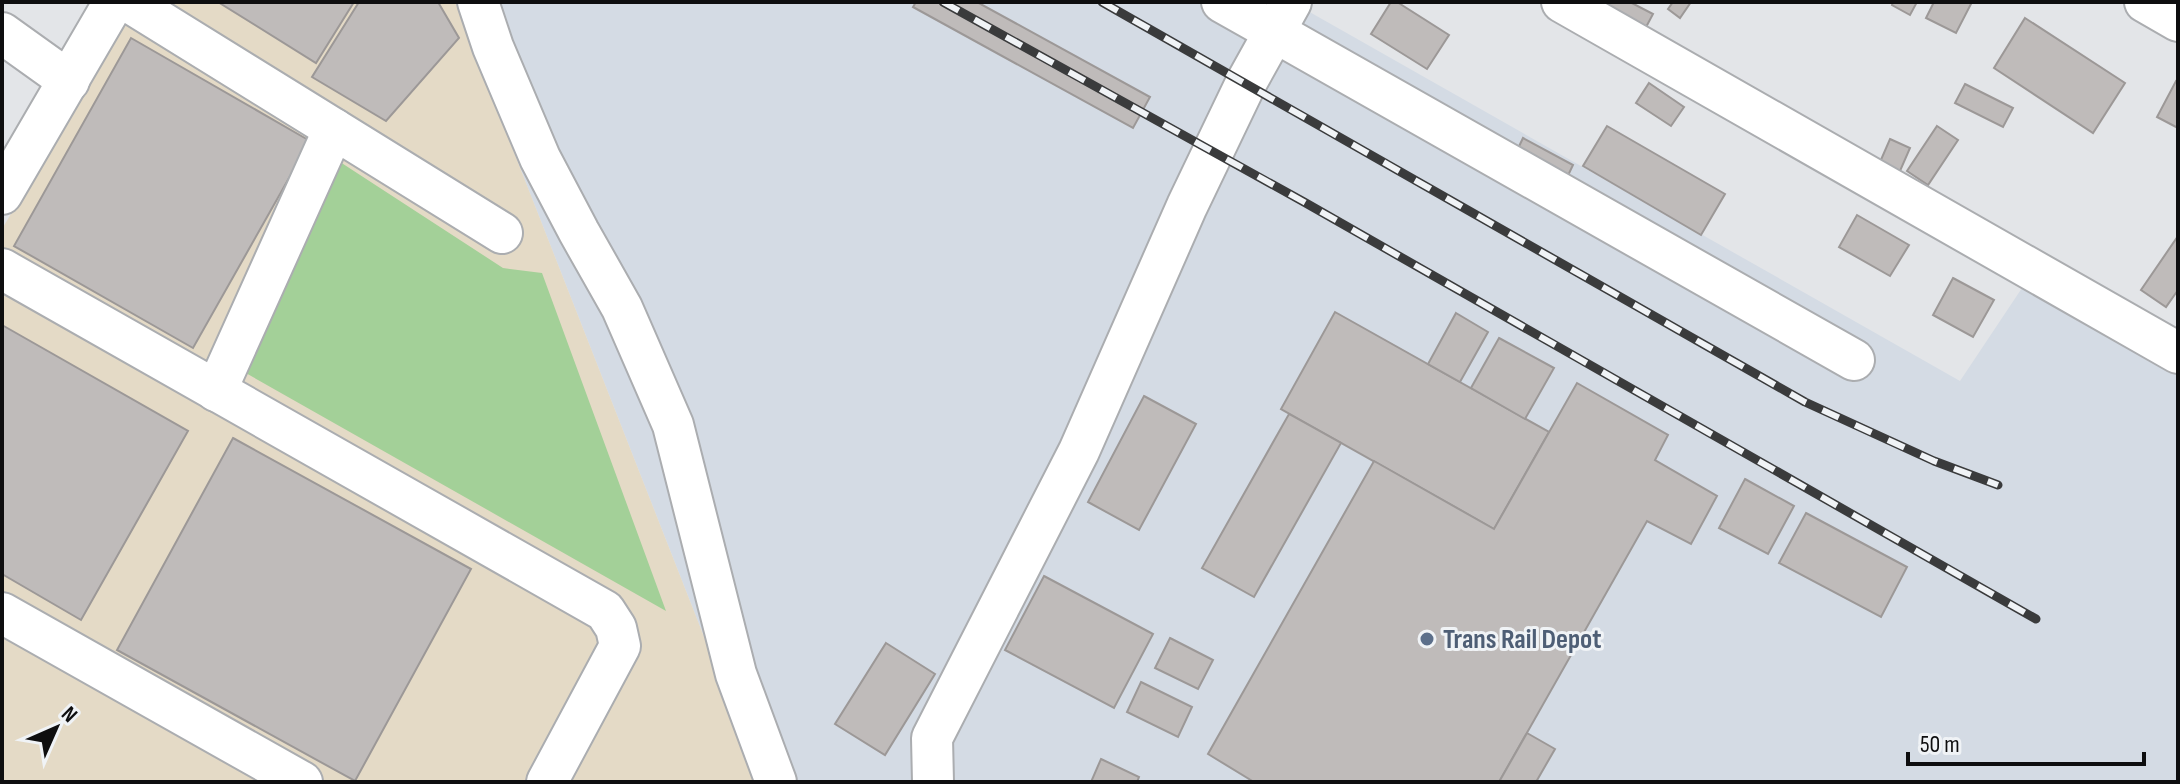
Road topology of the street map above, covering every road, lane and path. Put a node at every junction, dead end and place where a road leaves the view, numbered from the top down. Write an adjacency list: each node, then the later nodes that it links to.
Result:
1 (114, 2): 10 (street)
2 (129, 2): 11 (street)
3 (478, 2): 21 (street)
4 (1222, 2): 7 (street)
5 (1562, 2): 15 (street)
6 (2145, 2): 8 (street)
7 (1283, 17): 16 (street); 22 (street)
8 (2178, 21)
9 (2, 33): 10 (street)
10 (69, 81): 12 (street)
11 (334, 129): 13 (street); 17 (street)
12 (2, 194)
13 (502, 233)
14 (2, 269): 17 (street)
15 (2178, 353)
16 (1854, 360)
17 (216, 391): 20 (street)
18 (2, 613): 19 (street)
19 (302, 782)
20 (547, 782)
21 (776, 782)
22 (933, 782)

